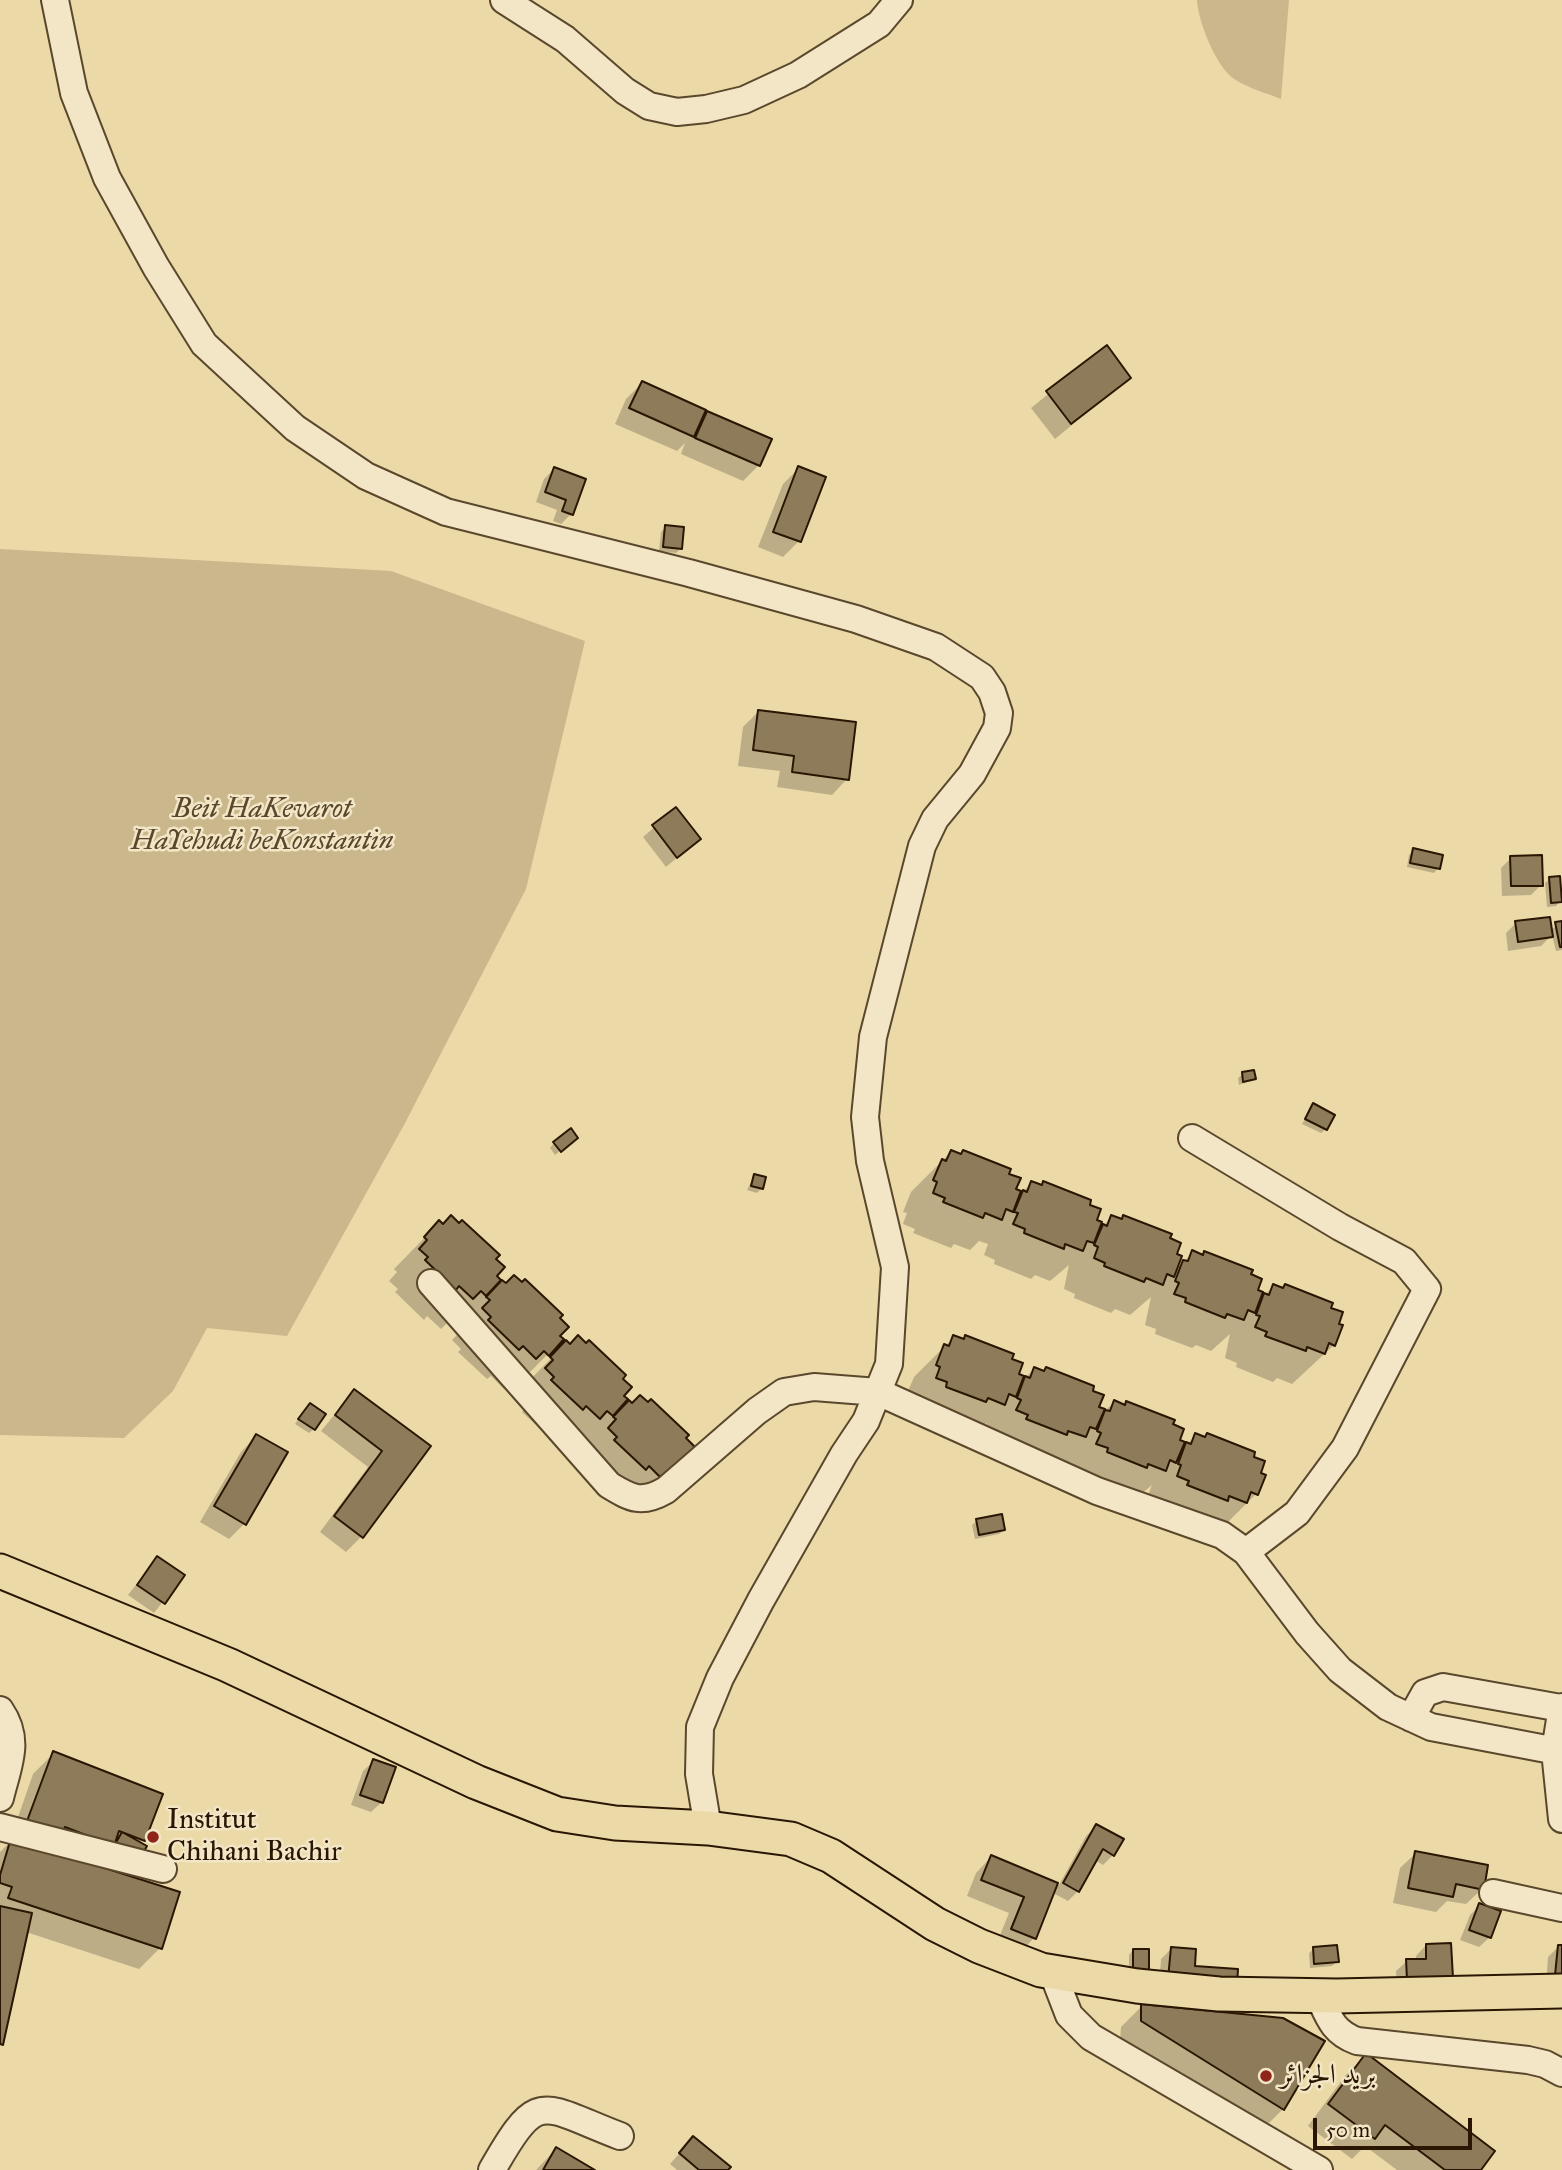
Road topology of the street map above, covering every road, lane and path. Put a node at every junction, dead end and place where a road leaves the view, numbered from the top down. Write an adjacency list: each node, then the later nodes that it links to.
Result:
1 (55, 0): 6 (street)
2 (504, 0): 3 (street)
3 (899, 0)
4 (1192, 1138): 7 (street)
5 (431, 1283): 6 (street)
6 (878, 1392): 7 (street); 16 (street)
7 (1246, 1552): 11 (street)
8 (0, 1572): 16 (main road)
9 (1562, 1708): 11 (street); 12 (street)
10 (0, 1710): 13 (street)
11 (1411, 1718): 12 (street)
12 (1559, 1751): 14 (street)
13 (0, 1798)
14 (1562, 1819)
15 (0, 1828): 17 (street)
16 (708, 1828): 20 (main road)
17 (163, 1869)
18 (1493, 1893): 19 (street)
19 (1562, 1908)
20 (1052, 1971): 22 (main road); 26 (street)
21 (1562, 1991): 22 (main road)
22 (1319, 1996): 23 (street)
23 (1562, 2073)
24 (620, 2136): 25 (street)
25 (492, 2170)
26 (1319, 2170)

